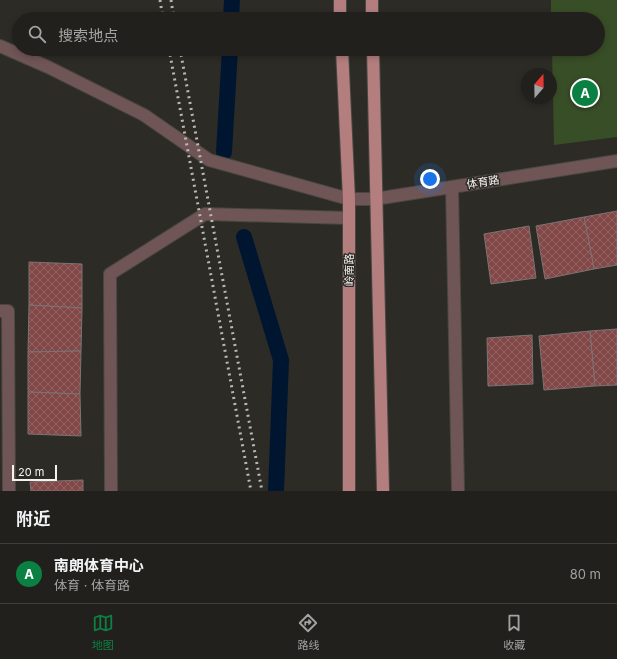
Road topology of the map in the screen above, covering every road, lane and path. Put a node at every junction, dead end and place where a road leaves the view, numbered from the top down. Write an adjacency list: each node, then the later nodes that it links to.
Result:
1 (340, 0): 3 (main road)
2 (372, 0): 4 (main road)
3 (340, 12)
4 (372, 12)
5 (0, 46): 6 (street, 体育路)
6 (12, 51)
7 (23, 56): 12 (street, 体育路)
8 (342, 56): 12 (main road, 岭南路)
9 (373, 56): 13 (main road)
10 (617, 161): 11 (street, 体育路)
11 (452, 187): 13 (street, 体育路); 20 (street)
12 (349, 199): 13 (street, 体育路); 14 (main road, 岭南路)
13 (375, 199): 19 (main road)
14 (349, 218): 17 (street); 18 (main road, 岭南路)
15 (0, 311): 16 (street)
16 (9, 491)
17 (111, 491)
18 (349, 491)
19 (383, 491)
20 (458, 491)

